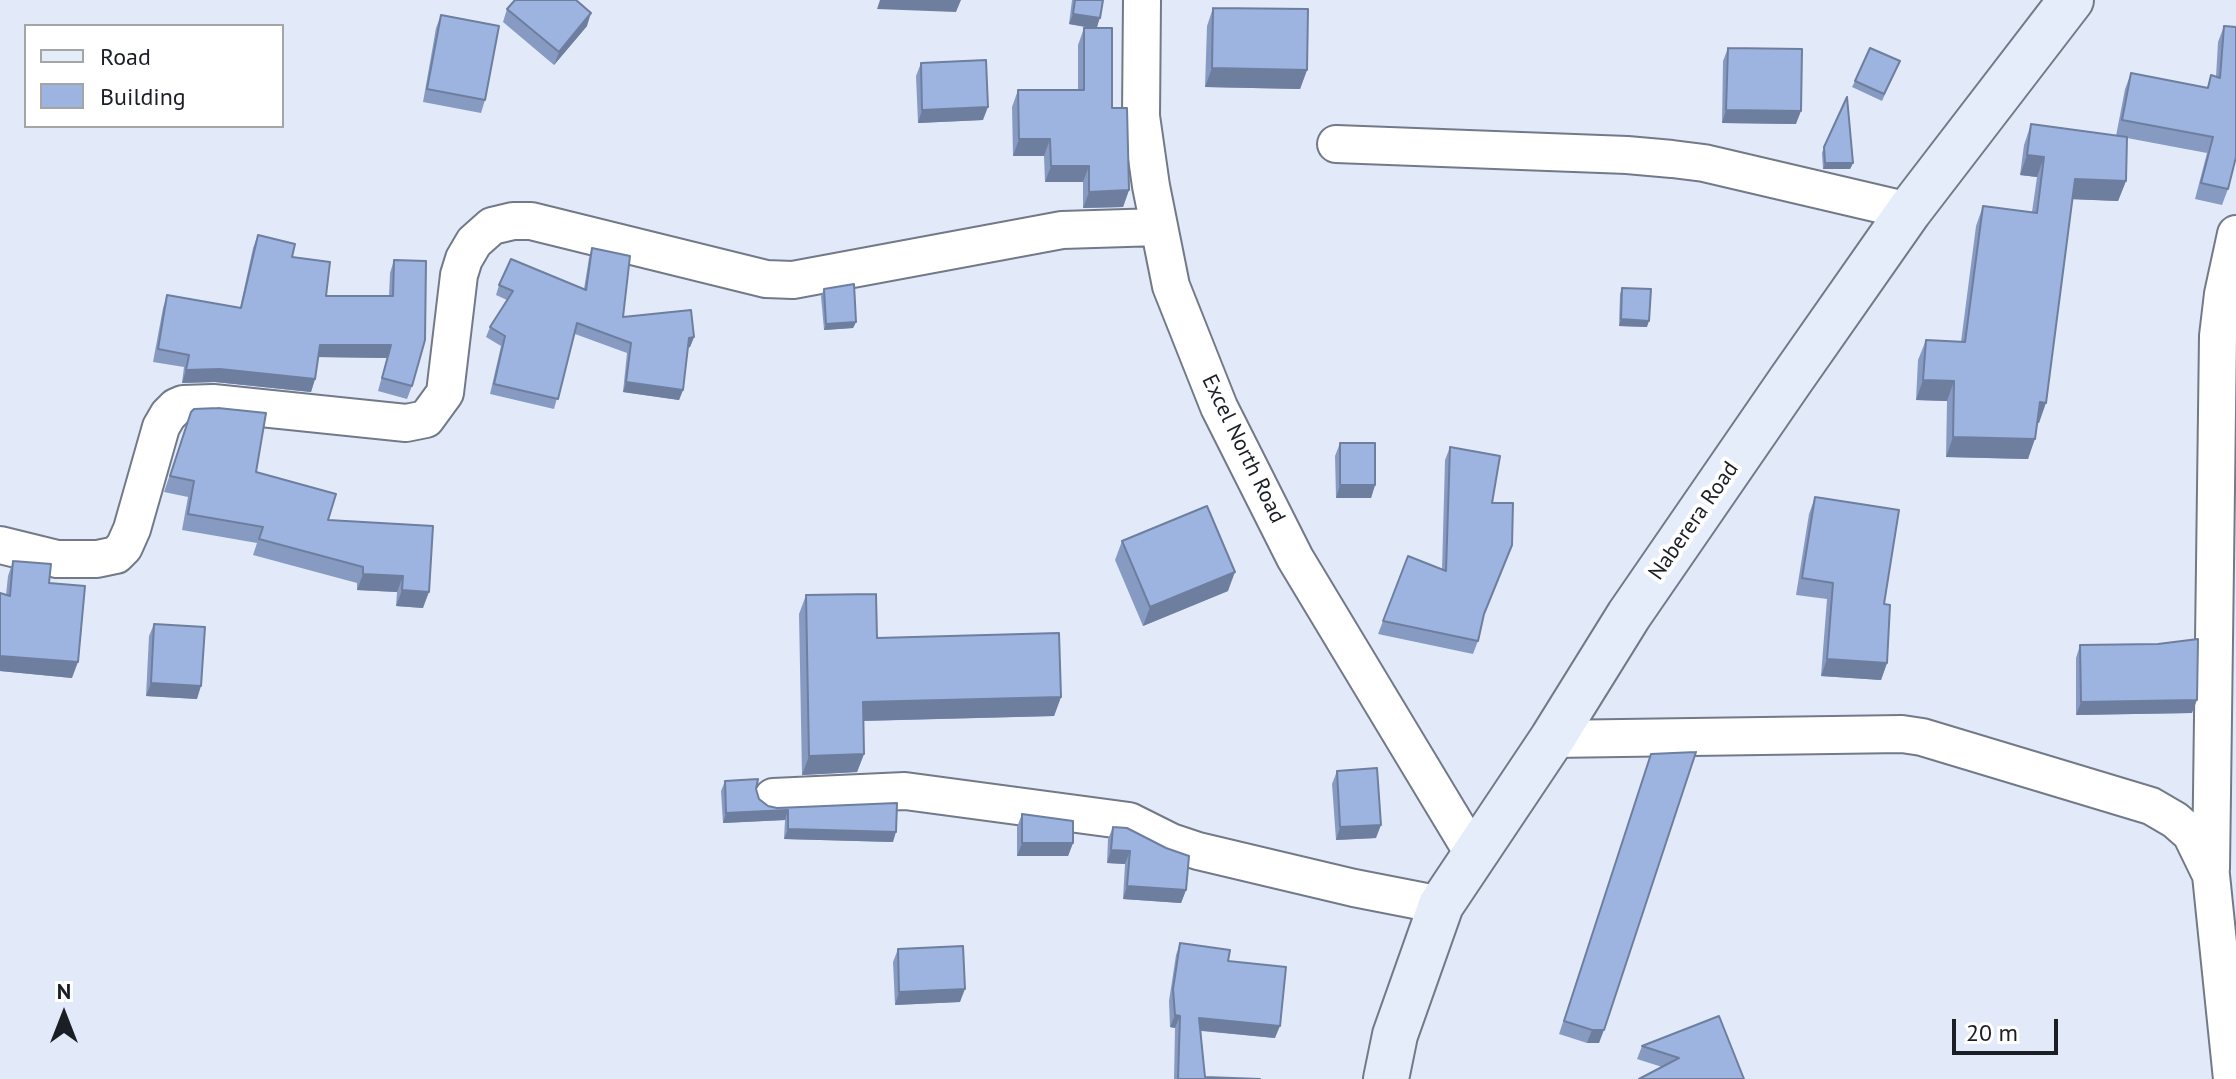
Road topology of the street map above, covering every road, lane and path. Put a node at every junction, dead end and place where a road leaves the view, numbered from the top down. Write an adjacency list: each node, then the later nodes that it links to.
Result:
1 (1142, 0): 5 (street, Excel North Road)
2 (2071, 0): 4 (street, Naberera Road)
3 (1336, 144): 4 (street)
4 (1909, 211): 8 (street, Naberera Road)
5 (1159, 227): 7 (street); 10 (street, Excel North Road)
6 (2236, 234): 11 (street)
7 (0, 545)
8 (1552, 739): 10 (street, Naberera Road); 11 (street)
9 (773, 797): 12 (street)
10 (1474, 855): 12 (street, Naberera Road)
11 (2211, 875): 14 (street)
12 (1441, 905): 13 (street, Naberera Road)
13 (1386, 1079)
14 (2232, 1079)

